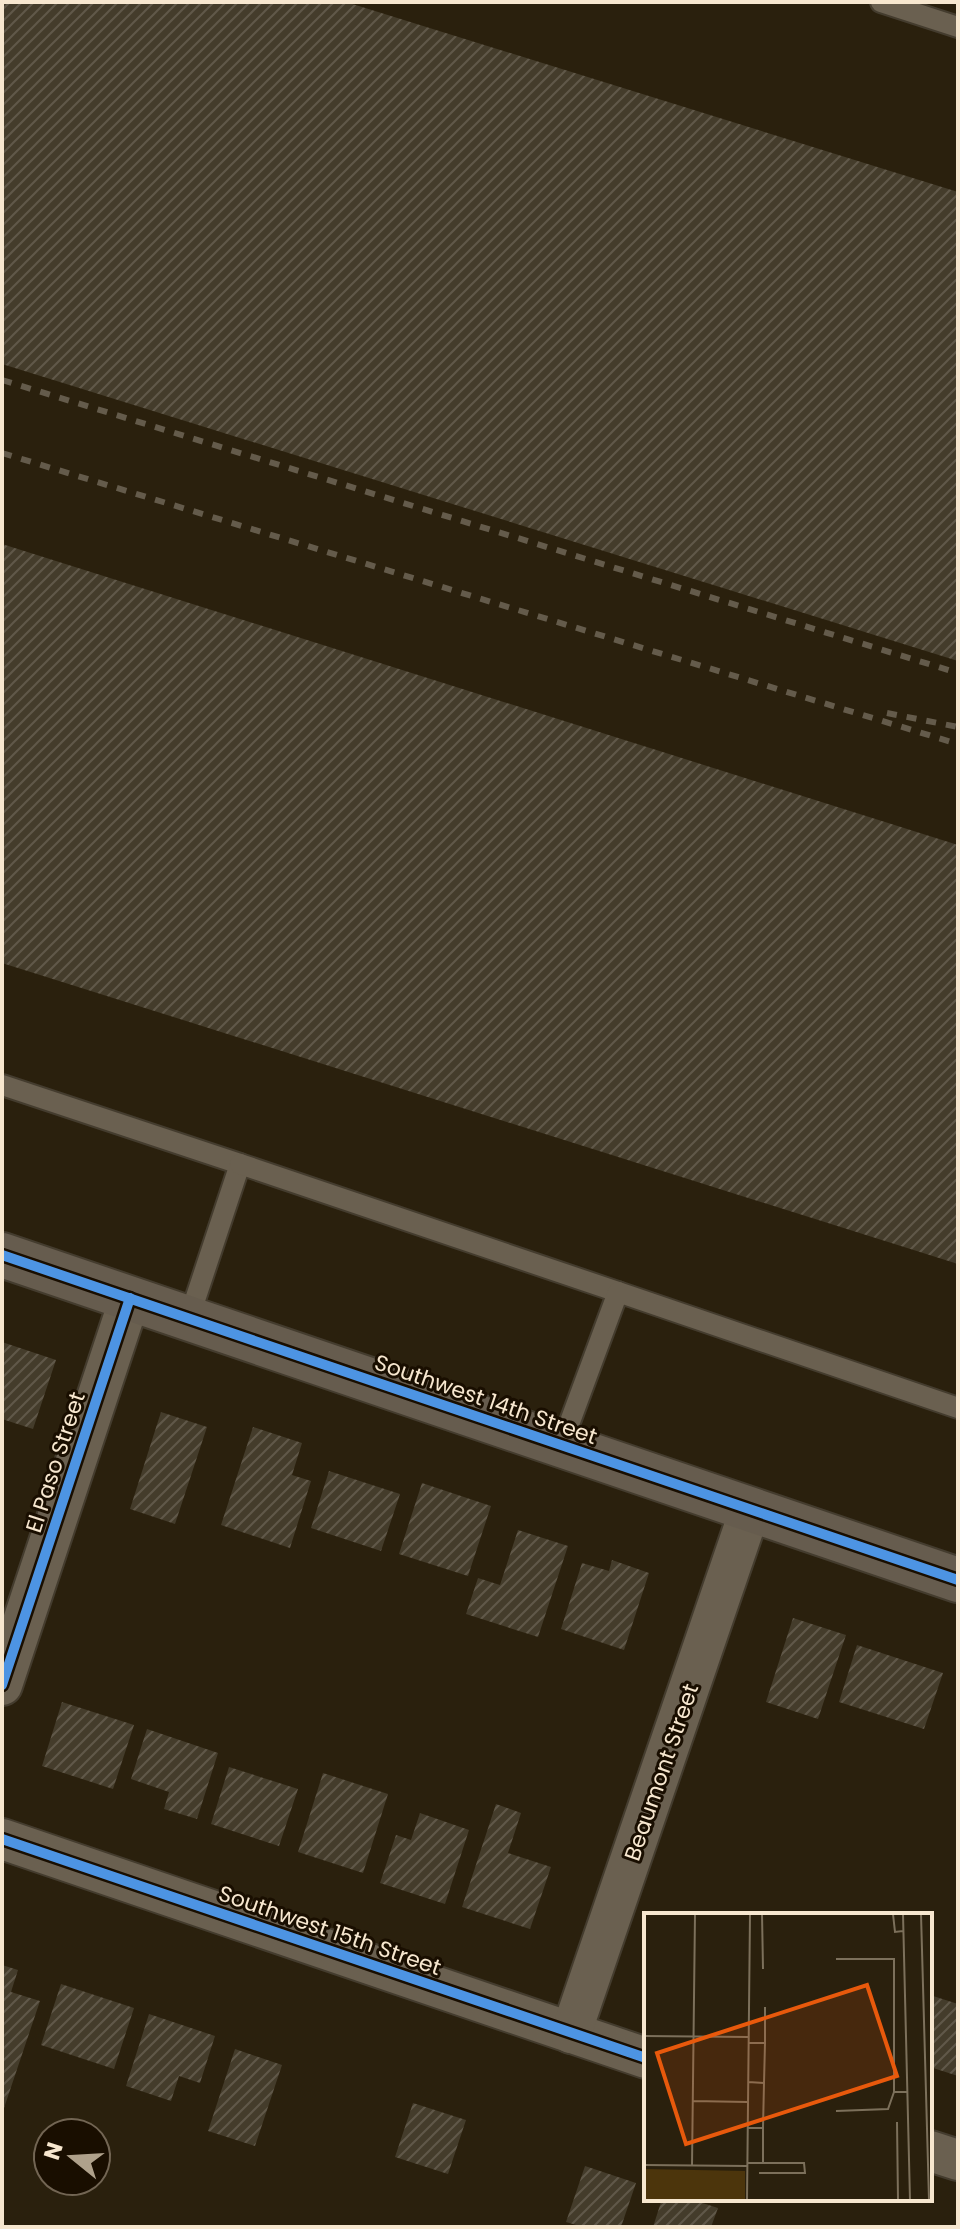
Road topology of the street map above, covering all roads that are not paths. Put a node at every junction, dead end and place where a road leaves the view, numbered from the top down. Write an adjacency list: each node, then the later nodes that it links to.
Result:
1 (881, 2): 2 (lane)
2 (958, 27)
3 (2, 1085): 4 (lane)
4 (240, 1164): 6 (lane); 8 (lane)
5 (2, 1255): 7 (street, Southwest 14th Street)
6 (618, 1292): 9 (lane); 10 (lane)
7 (130, 1298): 8 (street, Southwest 14th Street); 13 (street, El Paso Street)
8 (189, 1318): 10 (street, Southwest 14th Street)
9 (958, 1408)
10 (561, 1446): 11 (street, Southwest 14th Street)
11 (750, 1510): 12 (street, Southwest 14th Street); 15 (street, Beaumont Street)
12 (958, 1580)
13 (2, 1685)
14 (2, 1839): 15 (street, Southwest 15th Street)
15 (571, 2033): 16 (street, Southwest 15th Street)
16 (644, 2057)
17 (932, 2152): 18 (street)
18 (958, 2160)

